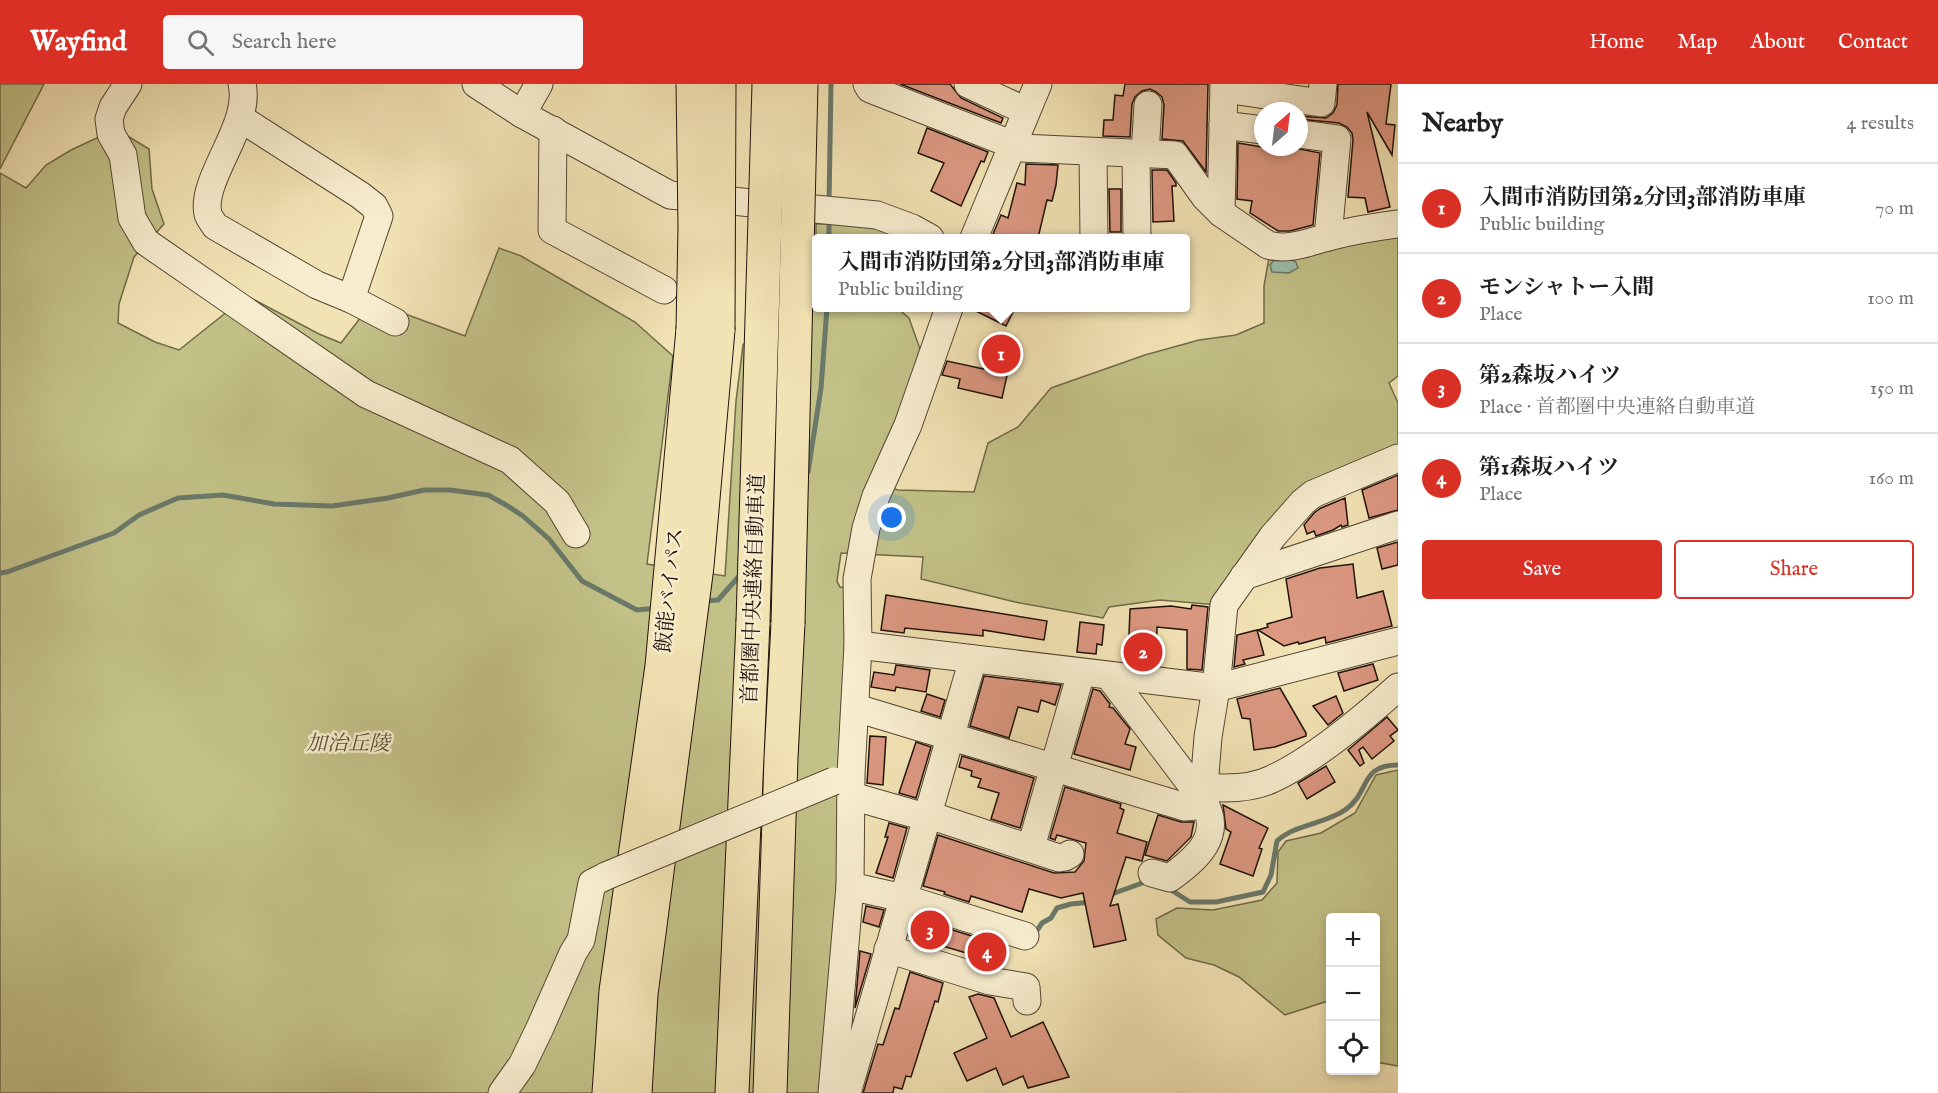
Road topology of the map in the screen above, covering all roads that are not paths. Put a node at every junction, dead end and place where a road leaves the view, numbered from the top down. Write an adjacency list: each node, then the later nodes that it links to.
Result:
1 (128, 84): 40 (street)
2 (242, 84): 18 (street)
3 (476, 84): 17 (street)
4 (539, 84): 17 (street)
5 (693, 84): 37 (highway, 飯能バイパス, bridge)
6 (719, 84): 37 (highway, 飯能バイパス, bridge)
7 (769, 84): 67 (highway, 首都圏中央連絡自動車道, bridge)
8 (801, 84): 68 (highway, 首都圏中央連絡自動車道, bridge)
9 (867, 84): 14 (street)
10 (968, 84): 16 (street)
11 (1038, 84): 16 (street)
12 (1323, 84): 13 (street)
13 (1224, 87): 19 (street)
14 (902, 92): 23 (street)
15 (1148, 105): 25 (street)
16 (1026, 111): 23 (street)
17 (522, 114): 21 (street)
18 (240, 118): 34 (street); 34 (street)
19 (1223, 124): 20 (street); 26 (street)
20 (1254, 129)
21 (553, 130): 28 (street); 33 (street)
22 (1308, 135): 32 (street)
23 (1011, 145): 24 (street); 29 (street)
24 (1093, 152): 25 (street); 30 (street)
25 (1141, 154): 26 (street); 31 (street)
26 (1221, 213): 32 (street)
27 (1398, 224): 32 (street)
28 (923, 234)
29 (976, 234)
30 (1094, 234)
31 (1137, 234)
32 (1328, 237)
33 (664, 290)
34 (351, 298): 36 (street)
35 (948, 312): 43 (street)
36 (395, 322)
37 (706, 330): 45 (highway, 飯能バイパス)
38 (1398, 458): 41 (street)
39 (1398, 525): 41 (street)
40 (576, 534)
41 (1244, 576): 49 (street)
42 (1398, 641): 49 (street)
43 (858, 645): 44 (street); 50 (street)
44 (973, 659): 46 (street); 51 (street)
45 (673, 666): 65 (highway, 飯能バイパス); 66 (highway, 飯能バイパス)
46 (1081, 673): 47 (street); 52 (street)
47 (1109, 676): 49 (street); 54 (street)
48 (1398, 687): 54 (street)
49 (1216, 688): 54 (street)
50 (856, 708): 51 (street); 53 (street)
51 (952, 736): 52 (street); 55 (street)
52 (1054, 766): 54 (street); 56 (street)
53 (846, 784): 55 (street); 59 (street); 64 (street, bridge)
54 (1203, 794): 58 (street)
55 (929, 815): 56 (street); 60 (street)
56 (1031, 848): 57 (street)
57 (1070, 854)
58 (1152, 873)
59 (850, 886): 60 (street); 69 (street)
60 (903, 898): 61 (street); 62 (street)
61 (1025, 936)
62 (888, 949): 63 (street); 70 (street)
63 (1028, 1001)
64 (502, 1093)
65 (609, 1093)
66 (635, 1093)
67 (732, 1093)
68 (770, 1093)
69 (832, 1093)
70 (848, 1093)

